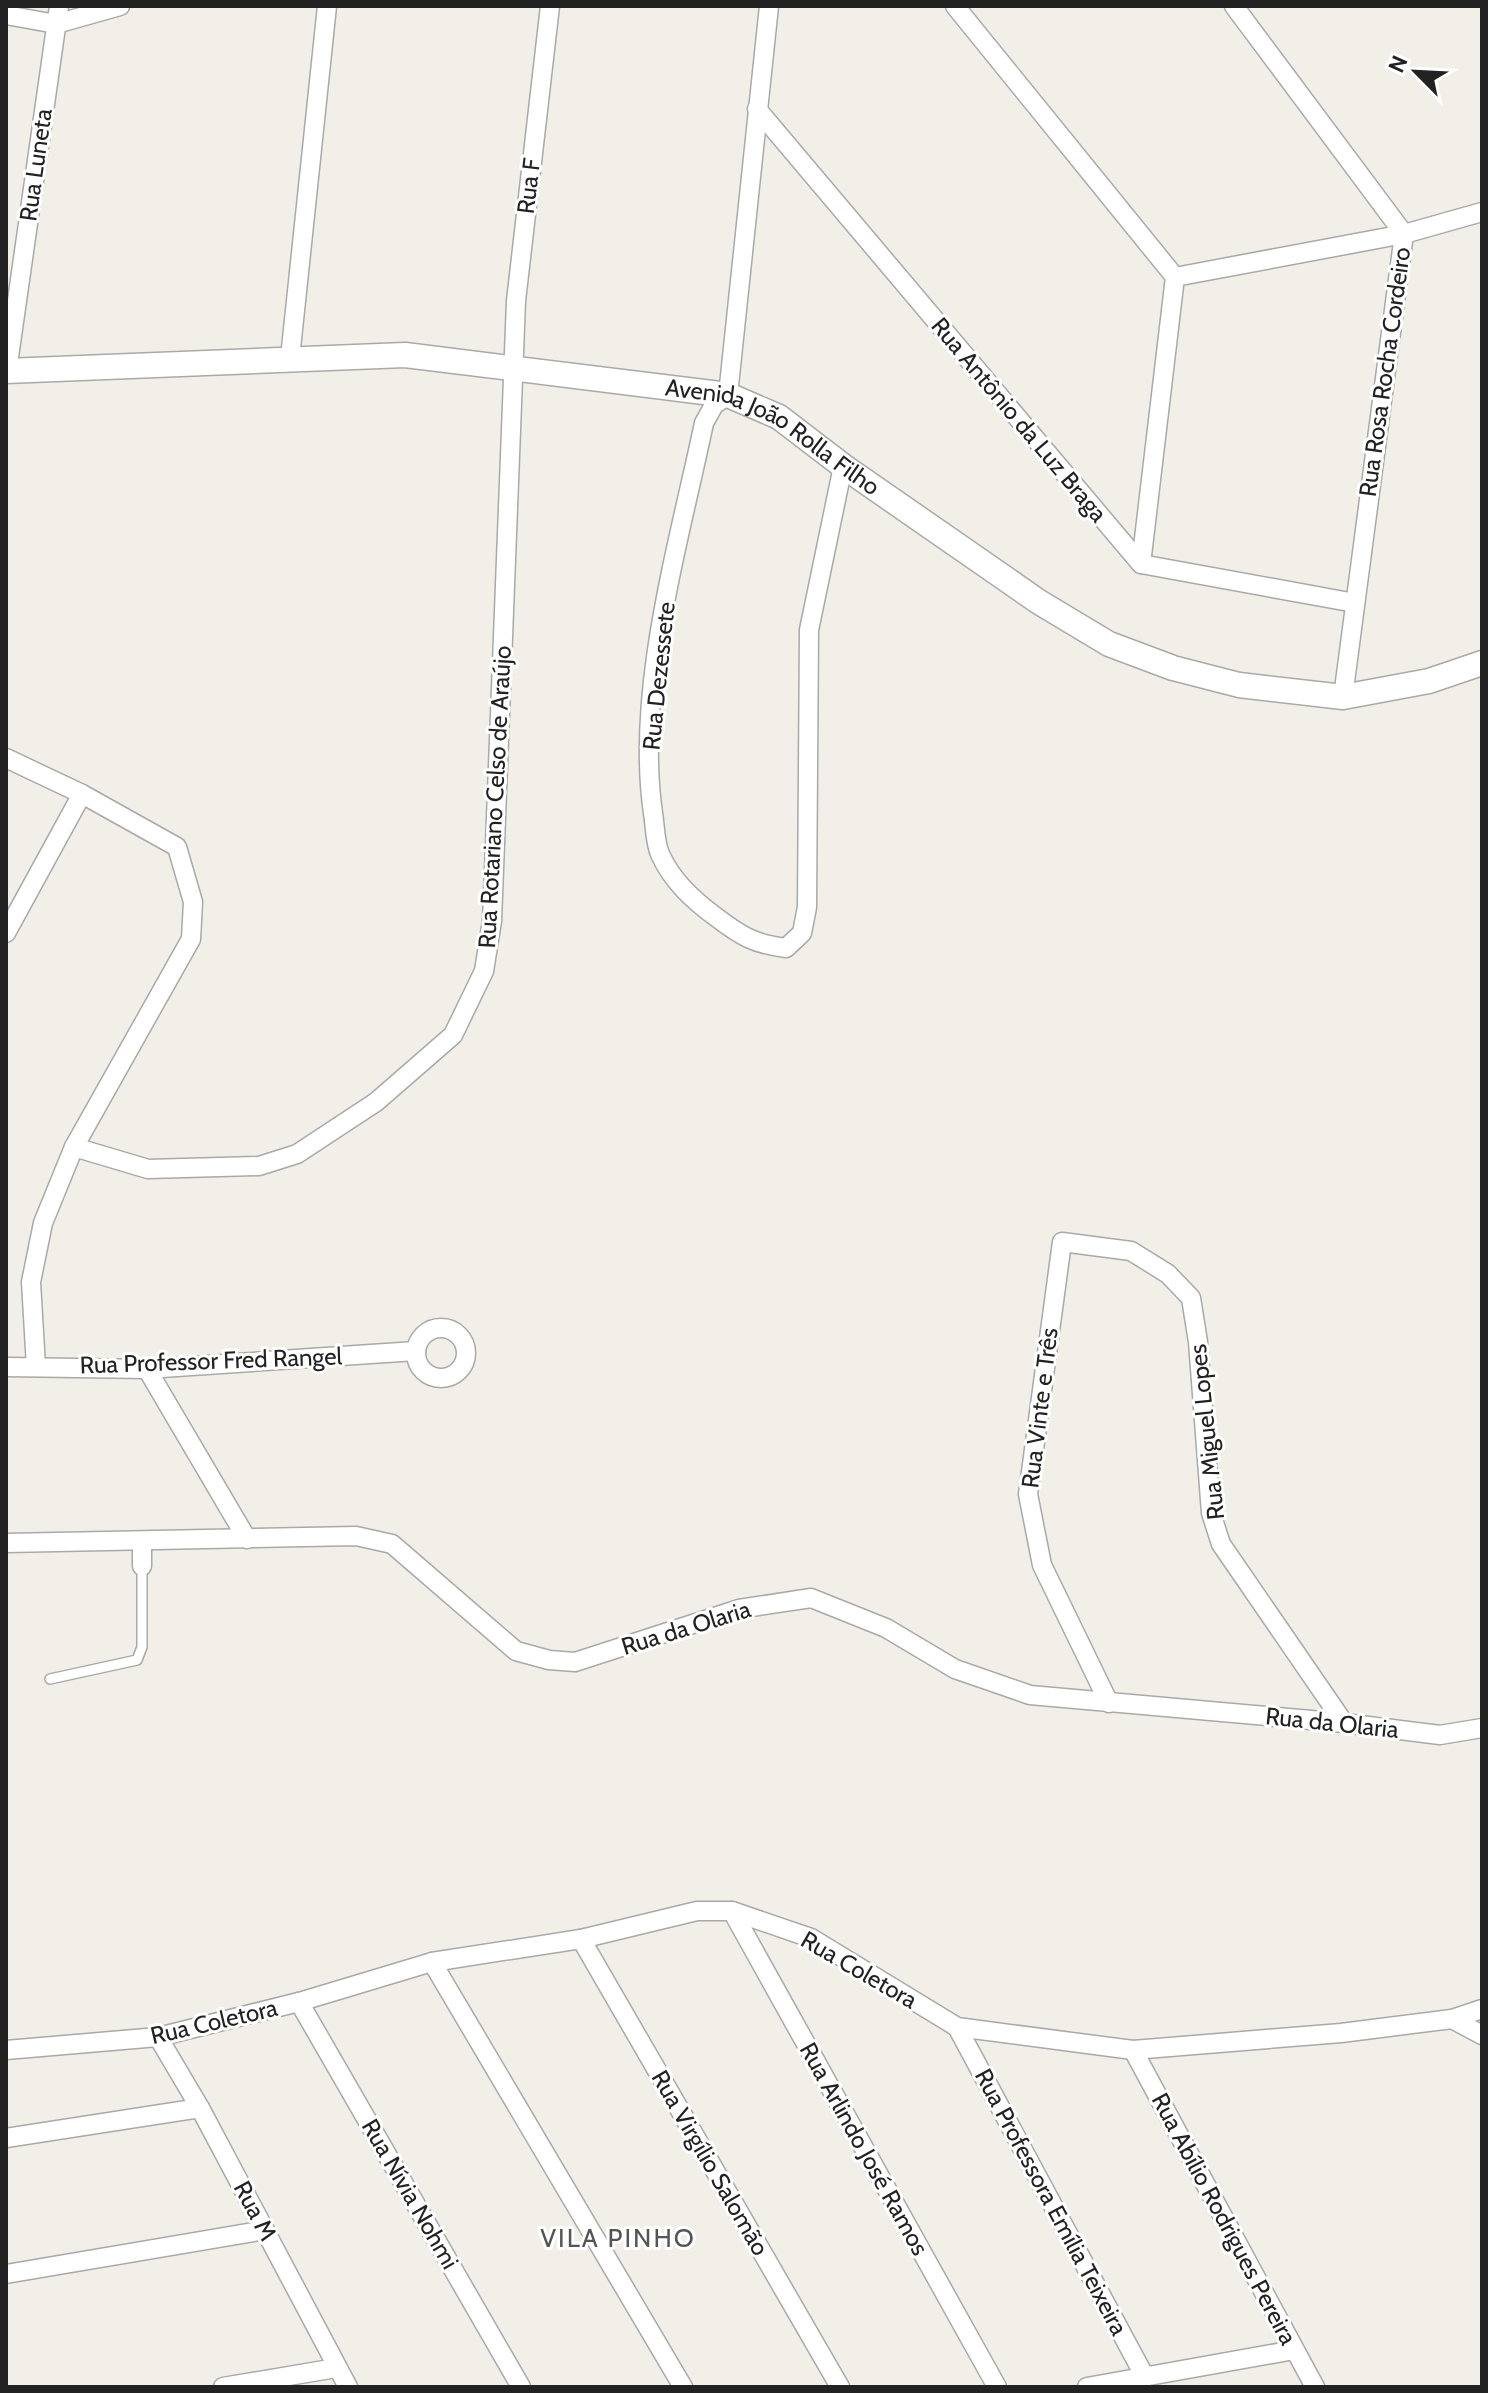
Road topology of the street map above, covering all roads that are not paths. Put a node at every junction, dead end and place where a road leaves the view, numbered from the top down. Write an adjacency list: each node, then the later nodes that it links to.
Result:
1 (120, 6): 8 (street)
2 (327, 6): 13 (street)
3 (550, 6): 14 (street, Rua F)
4 (769, 6): 9 (street)
5 (955, 6): 12 (street)
6 (1234, 6): 11 (street, Rua Rosa Rocha Cordeiro)
7 (6, 15): 8 (street)
8 (58, 15): 15 (street, Rua Luneta)
9 (757, 109): 16 (street); 18 (street, Rua Antônio da Luz Braga)
10 (1482, 212): 11 (street)
11 (1404, 234): 12 (street); 19 (street, Rua Rosa Rocha Cordeiro)
12 (1175, 277): 18 (street)
13 (290, 358): 14 (street, Avenida João Rolla Filho); 15 (street, Avenida João Rolla Filho)
14 (515, 367): 16 (street, Avenida João Rolla Filho); 25 (street, Rua Rotariano Celso de Araújo)
15 (7, 371)
16 (728, 395): 17 (street, Avenida João Rolla Filho); 17 (street, Rua Dezessete)
17 (843, 466): 21 (street, Avenida João Rolla Filho)
18 (1141, 564): 19 (street)
19 (1355, 603): 21 (street, Rua Rosa Rocha Cordeiro)
20 (1482, 663): 21 (street, Avenida João Rolla Filho)
21 (1343, 697)
22 (6, 758): 23 (street)
23 (82, 794): 24 (street); 25 (street)
24 (6, 933)
25 (74, 1147): 29 (street)
26 (1062, 1242): 36 (street, Rua Vinte e Três); 37 (street, Rua Miguel Lopes)
27 (416, 1351): 30 (street, Rua Professor Fred Rangel)
28 (6, 1367): 29 (street, Rua Professor Fred Rangel)
29 (36, 1367): 30 (street, Rua Professor Fred Rangel)
30 (147, 1369): 31 (street)
31 (247, 1539): 32 (street, Rua da Olaria); 36 (street, Rua da Olaria)
32 (142, 1541): 33 (street, Rua da Olaria); 34 (street)
33 (6, 1543)
34 (142, 1566): 35 (lane)
35 (50, 1679)
36 (1109, 1703): 37 (street, Rua da Olaria)
37 (1344, 1723): 38 (street, Rua da Olaria)
38 (1482, 1728)
39 (732, 1911): 40 (street, Rua Coletora); 45 (street, Rua Coletora); 62 (street, Rua Arlindo José Ramos)
40 (581, 1939): 41 (street, Rua Coletora); 61 (street, Rua Virgílio Salomão)
41 (432, 1962): 42 (street, Rua Coletora); 60 (street)
42 (299, 2002): 47 (street, Rua Coletora); 59 (street, Rua Nívia Nohmi)
43 (1482, 2009): 44 (street, Rua Coletora)
44 (1452, 2019): 46 (street); 49 (street, Rua Coletora)
45 (957, 2027): 49 (street, Rua Coletora); 56 (street, Rua Professora Emília Teixeira)
46 (1482, 2035)
47 (158, 2037): 48 (street, Rua Coletora); 50 (street, Rua M)
48 (6, 2050)
49 (1133, 2050): 54 (street, Rua Abílio Rodrigues Pereira)
50 (200, 2108): 51 (street); 52 (street, Rua M)
51 (6, 2138)
52 (265, 2230): 53 (street); 55 (street, Rua M)
53 (6, 2274)
54 (1294, 2350): 56 (street); 64 (street, Rua Abílio Rodrigues Pereira)
55 (336, 2368): 57 (street); 58 (street, Rua M)
56 (1145, 2377): 63 (street)
57 (223, 2387)
58 (348, 2387)
59 (521, 2387)
60 (683, 2387)
61 (840, 2387)
62 (997, 2387)
63 (1087, 2387)
64 (1315, 2387)

